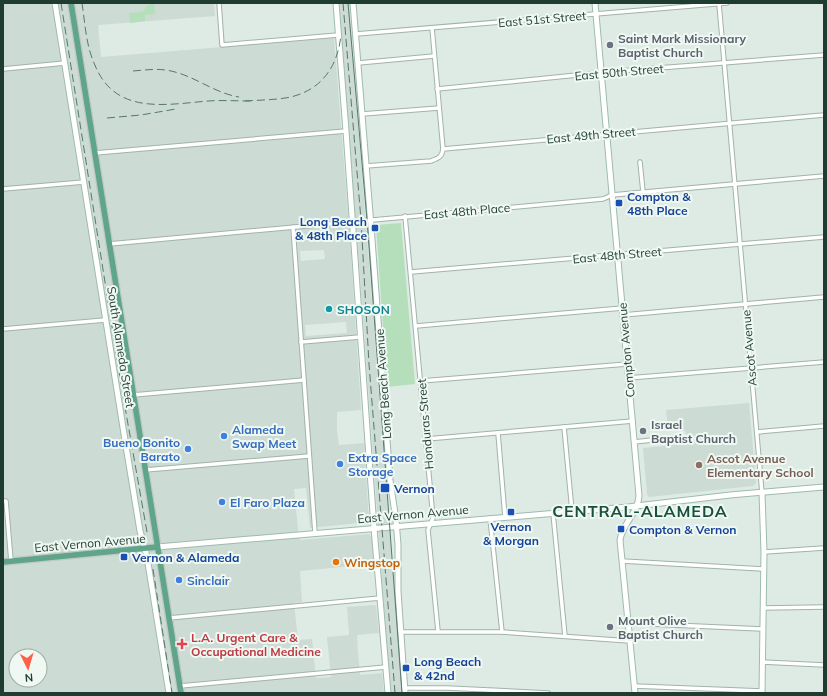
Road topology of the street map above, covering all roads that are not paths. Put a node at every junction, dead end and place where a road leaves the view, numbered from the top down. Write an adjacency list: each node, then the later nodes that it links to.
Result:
1 (55, 3): 16 (street, South Alameda Street)
2 (71, 3): 28 (main road, South Alameda Street)
3 (219, 3): 12 (street)
4 (336, 3): 12 (street, Long Beach Avenue)
5 (353, 3): 11 (street, Long Beach Avenue)
6 (595, 3): 9 (street, Compton Avenue)
7 (727, 3): 8 (street, East 51st Street)
8 (719, 4): 9 (street, East 51st Street); 15 (street, Ascot Avenue)
9 (596, 15): 10 (street, East 51st Street); 19 (street, Compton Avenue)
10 (432, 28): 11 (street, East 51st Street); 14 (street)
11 (356, 34): 17 (street, Long Beach Avenue)
12 (338, 35): 25 (street, Long Beach Avenue)
13 (824, 55): 15 (street, East 50th Street)
14 (434, 56): 17 (street); 20 (street)
15 (724, 62): 19 (street, East 50th Street); 24 (street, Ascot Avenue)
16 (65, 63): 18 (street); 32 (street, South Alameda Street)
17 (358, 63): 22 (street, Long Beach Avenue)
18 (3, 70)
19 (601, 73): 20 (street, East 50th Street); 26 (street, Compton Avenue)
20 (437, 89): 21 (street)
21 (439, 108): 22 (street); 27 (street)
22 (362, 114): 30 (street, Long Beach Avenue)
23 (824, 115): 24 (street, East 49th Street)
24 (729, 123): 26 (street, East 49th Street); 33 (street, Ascot Avenue)
25 (346, 131): 28 (street); 39 (street, Long Beach Avenue)
26 (606, 134): 27 (street, East 49th Street); 36 (street, Compton Avenue)
27 (443, 148): 30 (street)
28 (95, 153): 42 (main road, South Alameda Street)
29 (640, 162): 35 (street)
30 (366, 166): 38 (street, Long Beach Avenue)
31 (824, 176): 33 (street, East 48th Place)
32 (84, 182): 34 (street); 50 (street, South Alameda Street)
33 (734, 183): 35 (street, East 48th Place); 43 (street, Ascot Avenue)
34 (3, 189)
35 (643, 192): 36 (street, East 48th Place)
36 (612, 195): 37 (street, East 48th Place); 44 (street, Compton Avenue)
37 (406, 216): 38 (street, East 48th Place); 45 (street, Honduras Street)
38 (371, 219): 39 (street, East 48th Place); 81 (street, Long Beach Avenue)
39 (353, 222): 40 (street, East 48th Place); 53 (street, Long Beach Avenue)
40 (293, 227): 42 (street, East 48th Place); 54 (street)
41 (824, 237): 43 (street, East 48th Street)
42 (109, 244): 61 (main road, South Alameda Street)
43 (740, 244): 44 (street, East 48th Street); 47 (street, Ascot Avenue)
44 (618, 255): 45 (street, East 48th Street); 48 (street, Compton Avenue)
45 (411, 272): 51 (street, Honduras Street)
46 (824, 297): 47 (street)
47 (745, 304): 49 (street); 57 (street, Ascot Avenue)
48 (623, 308): 49 (street, Compton Avenue); 51 (street)
49 (623, 316): 56 (street, Compton Avenue)
50 (105, 320): 52 (street); 86 (street, South Alameda Street)
51 (416, 326): 60 (street, Honduras Street)
52 (3, 329)
53 (360, 337): 54 (street); 82 (street, Long Beach Avenue)
54 (301, 342): 59 (street)
55 (824, 362): 57 (street)
56 (627, 364): 58 (street, Compton Avenue); 60 (street)
57 (751, 369): 58 (street); 65 (street, Ascot Avenue)
58 (628, 378): 62 (street, Compton Avenue)
59 (304, 380): 61 (street); 70 (street)
60 (421, 381): 68 (street, Honduras Street)
61 (133, 395): 71 (main road, South Alameda Street)
62 (633, 421): 64 (street); 69 (street, Compton Avenue)
63 (824, 426): 65 (street)
64 (564, 427): 66 (street); 76 (street)
65 (757, 432): 73 (street, Ascot Avenue)
66 (498, 433): 68 (street); 78 (street)
67 (680, 437): 69 (street)
68 (426, 439): 80 (street, Honduras Street)
69 (634, 442): 75 (street, Compton Avenue)
70 (309, 456): 71 (street); 83 (street)
71 (145, 470): 84 (main road, South Alameda Street)
72 (824, 487): 73 (street, East Vernon Avenue)
73 (762, 493): 75 (street, East Vernon Avenue); 87 (street, Ascot Avenue)
74 (4, 501): 88 (street)
75 (638, 506): 76 (street, East Vernon Avenue); 89 (street, Compton Avenue)
76 (572, 511): 77 (street, East Vernon Avenue)
77 (553, 513): 78 (street, East Vernon Avenue); 101 (street)
78 (505, 517): 79 (street, East Vernon Avenue)
79 (490, 518): 80 (street, East Vernon Avenue); 100 (street)
80 (431, 523): 81 (street, East Vernon Avenue); 98 (street, Honduras Street)
81 (396, 526): 82 (street, East Vernon Avenue); 99 (street, Long Beach Avenue)
82 (374, 528): 83 (street, East Vernon Avenue); 92 (street, Long Beach Avenue)
83 (314, 533): 84 (street, East Vernon Avenue)
84 (157, 547): 86 (main road, East Vernon Avenue); 95 (main road, South Alameda Street)
85 (824, 548): 87 (street)
86 (145, 549): 88 (main road, East Vernon Avenue); 111 (street, South Alameda Street)
87 (764, 552): 91 (street, Ascot Avenue)
88 (11, 561): 90 (main road, East Vernon Avenue)
89 (622, 561): 91 (street); 96 (street, Compton Avenue)
90 (3, 562)
91 (763, 569): 94 (street, Ascot Avenue)
92 (380, 598): 95 (street); 105 (street, Long Beach Avenue)
93 (824, 607): 94 (street)
94 (762, 608): 97 (street, Ascot Avenue)
95 (169, 618): 106 (main road, South Alameda Street)
96 (628, 623): 97 (street); 102 (street, Compton Avenue)
97 (762, 629): 103 (street, Ascot Avenue)
98 (438, 631): 99 (street); 100 (street)
99 (401, 632): 109 (street, Long Beach Avenue)
100 (502, 632): 101 (street)
101 (565, 636): 102 (street)
102 (630, 641): 107 (street, Compton Avenue)
103 (762, 662): 104 (street); 110 (street, Ascot Avenue)
104 (824, 665)
105 (386, 667): 106 (street); 113 (street, Long Beach Avenue)
106 (180, 686): 112 (main road, South Alameda Street)
107 (634, 686): 108 (street); 115 (street, Compton Avenue)
108 (701, 688): 110 (street); 116 (street)
109 (405, 691): 114 (street)
110 (762, 692)
111 (169, 693)
112 (181, 693)
113 (388, 693)
114 (548, 693)
115 (635, 693)
116 (701, 693)

